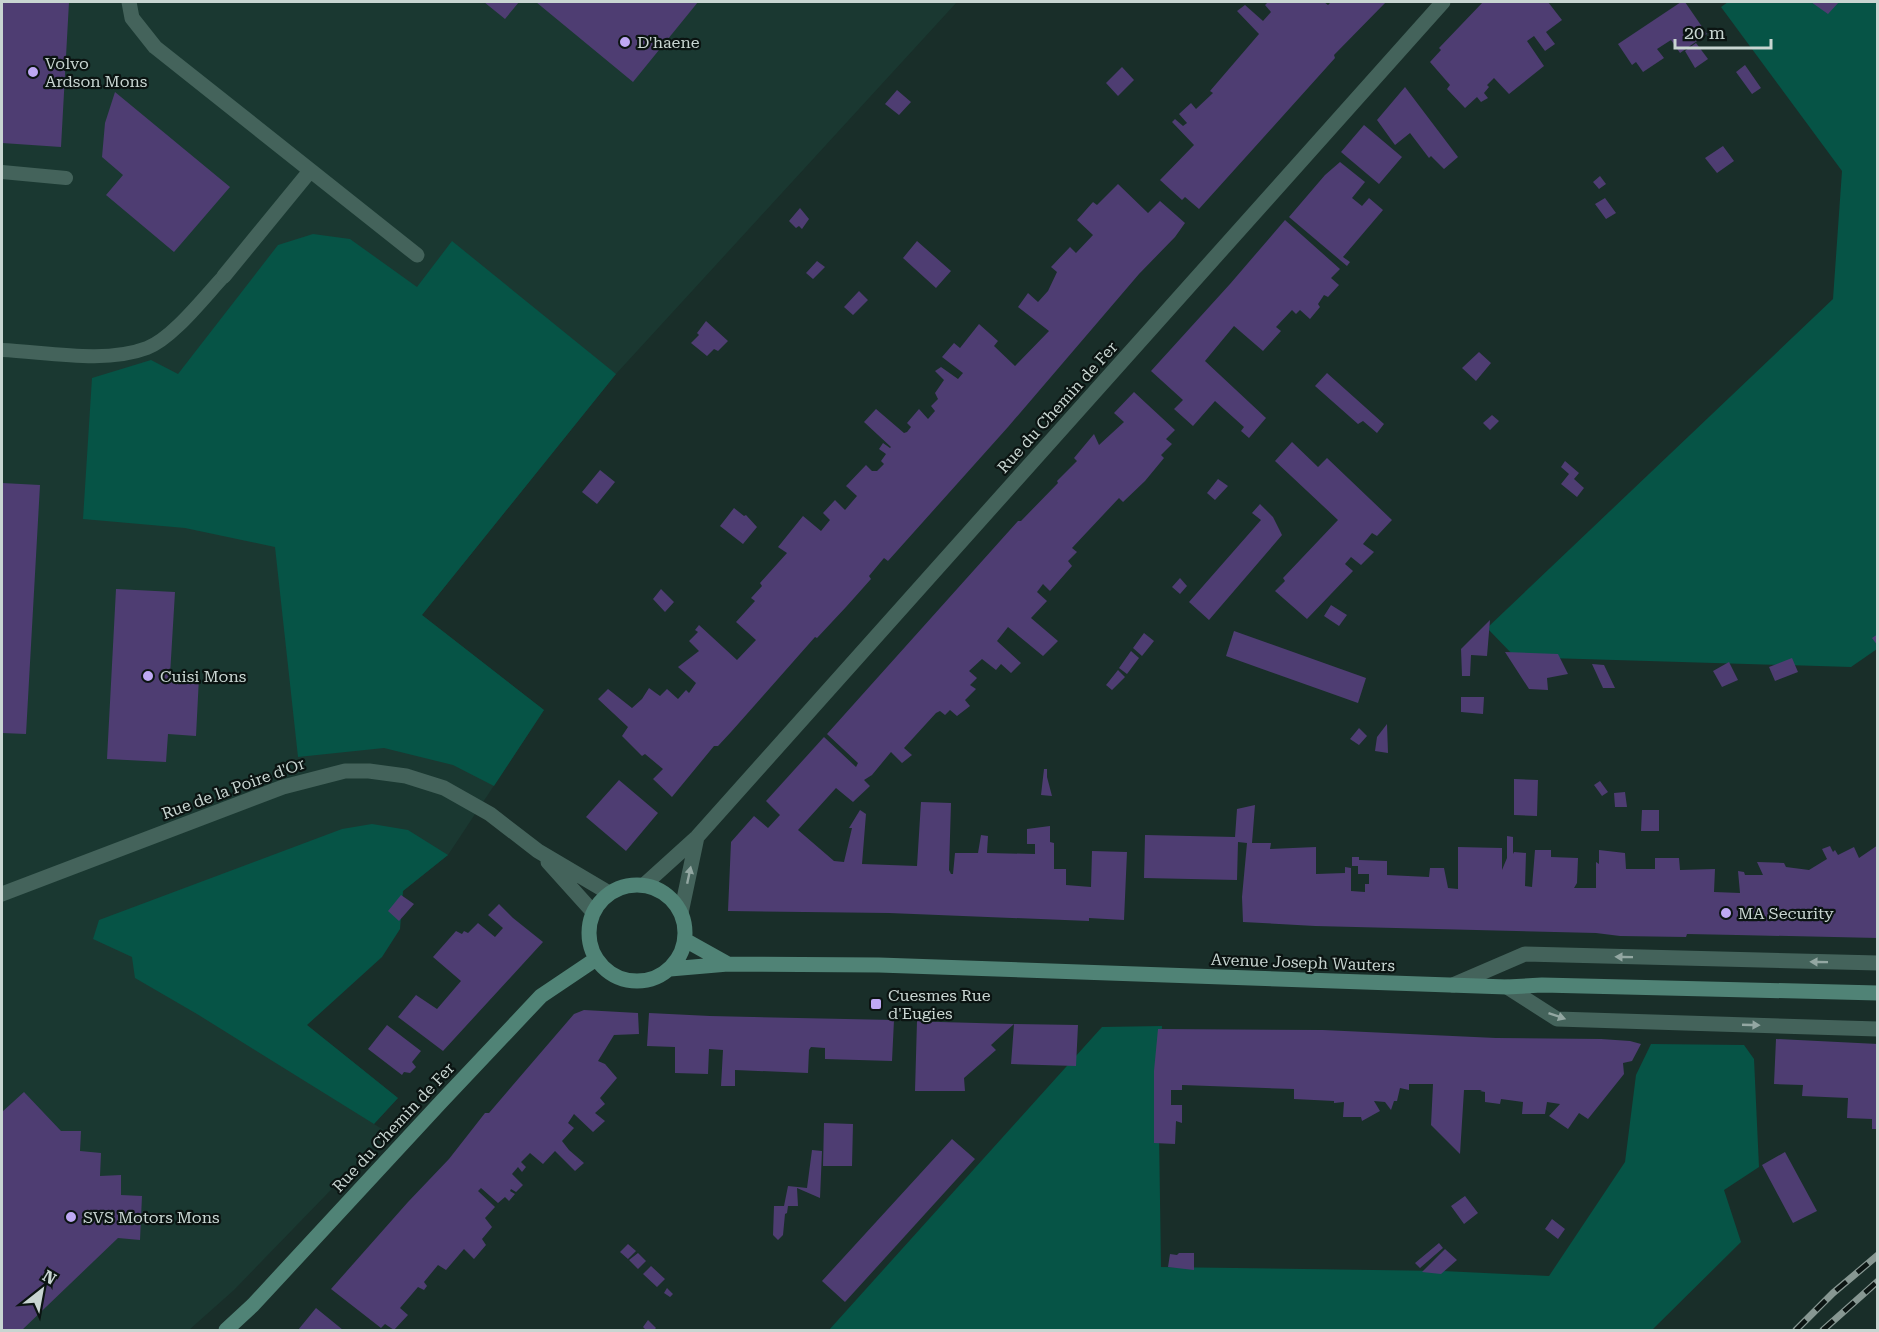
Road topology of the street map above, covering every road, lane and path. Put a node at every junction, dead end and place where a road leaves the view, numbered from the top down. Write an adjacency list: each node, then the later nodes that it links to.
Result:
1 (129, 2): 3 (street)
2 (1443, 2): 9 (street, Rue du Chemin de Fer)
3 (310, 171): 6 (street); 7 (street)
4 (2, 172): 5 (lane)
5 (66, 178)
6 (417, 255)
7 (224, 276): 8 (lane)
8 (2, 350)
9 (697, 837): 11 (street, Rue du Chemin de Fer); 15 (street, Rue du Chemin de Fer, one-way to 9)
10 (538, 851): 12 (street); 13 (street, Rue de la Poire d'Or); 14 (street)
11 (644, 885): 12 (main road); 15 (main road)
12 (609, 893): 14 (main road)
13 (2, 894)
14 (593, 912): 17 (main road)
15 (681, 913): 16 (main road)
16 (685, 940): 19 (main road, Avenue Joseph Wauters); 20 (main road)
17 (596, 959): 20 (main road); 25 (main road, Rue du Chemin de Fer)
18 (1878, 963): 21 (street, one-way to 21)
19 (728, 964): 20 (main road, Avenue Joseph Wauters); 21 (main road, Avenue Joseph Wauters)
20 (670, 969)
21 (1453, 985): 22 (main road, Avenue Joseph Wauters)
22 (1507, 987): 23 (main road, Avenue Joseph Wauters); 24 (street, one-way to 24)
23 (1878, 993)
24 (1878, 1029)
25 (226, 1330)

